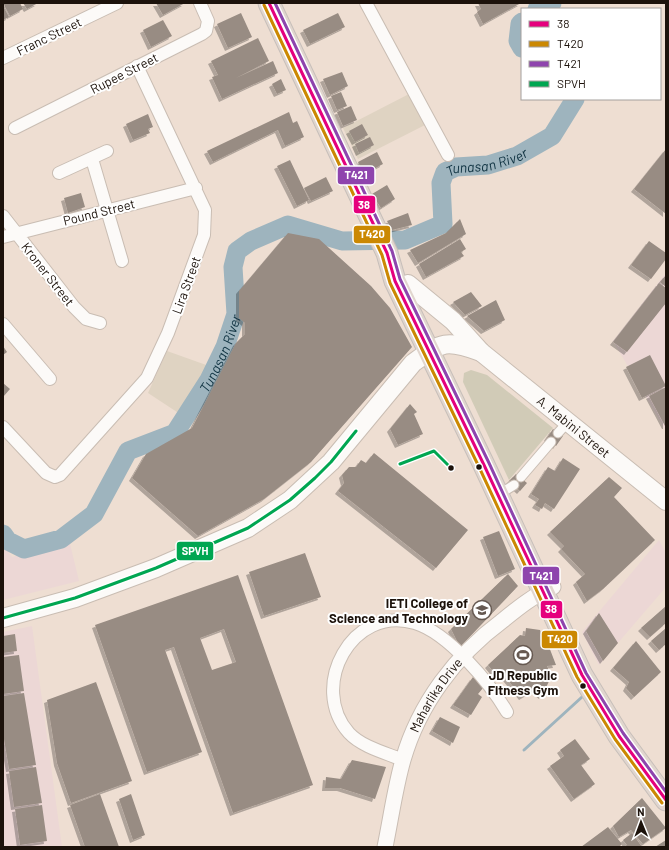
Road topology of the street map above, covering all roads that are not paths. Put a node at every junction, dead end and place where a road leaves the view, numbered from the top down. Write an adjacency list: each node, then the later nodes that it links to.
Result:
1 (117, 3): 5 (street, Franc Street)
2 (200, 3): 6 (street, Rupee Street)
3 (269, 3): 17 (highway)
4 (366, 3): 9 (street)
5 (3, 58)
6 (137, 66): 7 (street, Rupee Street); 12 (street, Lira Street)
7 (15, 128)
8 (108, 151): 10 (street)
9 (448, 155)
10 (92, 159): 11 (street); 13 (street)
11 (59, 173)
12 (196, 188): 13 (street, Pound Street); 25 (street, Lira Street)
13 (107, 210): 15 (street, Pound Street); 18 (street)
14 (3, 216): 15 (street, Kroner Street)
15 (16, 234): 16 (street, Pound Street); 20 (street, Kroner Street)
16 (3, 237)
17 (387, 253): 19 (highway); 22 (highway)
18 (122, 261)
19 (408, 284): 22 (highway); 23 (main road, A. Mabini Street)
20 (100, 323)
21 (3, 324): 24 (street)
22 (433, 348): 23 (main road, A. Mabini Street); 27 (highway); 29 (highway); 30 (main road)
23 (481, 352): 28 (main road, A. Mabini Street)
24 (50, 380)
25 (3, 427)
26 (551, 442): 27 (street)
27 (514, 484): 29 (highway)
28 (666, 501)
29 (548, 589): 31 (street, Maharlika Drive); 34 (highway); 35 (highway)
30 (3, 618)
31 (462, 657): 32 (street); 33 (street, Maharlika Drive); 33 (street)
32 (507, 712)
33 (403, 760): 36 (street, Maharlika Drive)
34 (666, 782)
35 (666, 800)
36 (385, 847)

